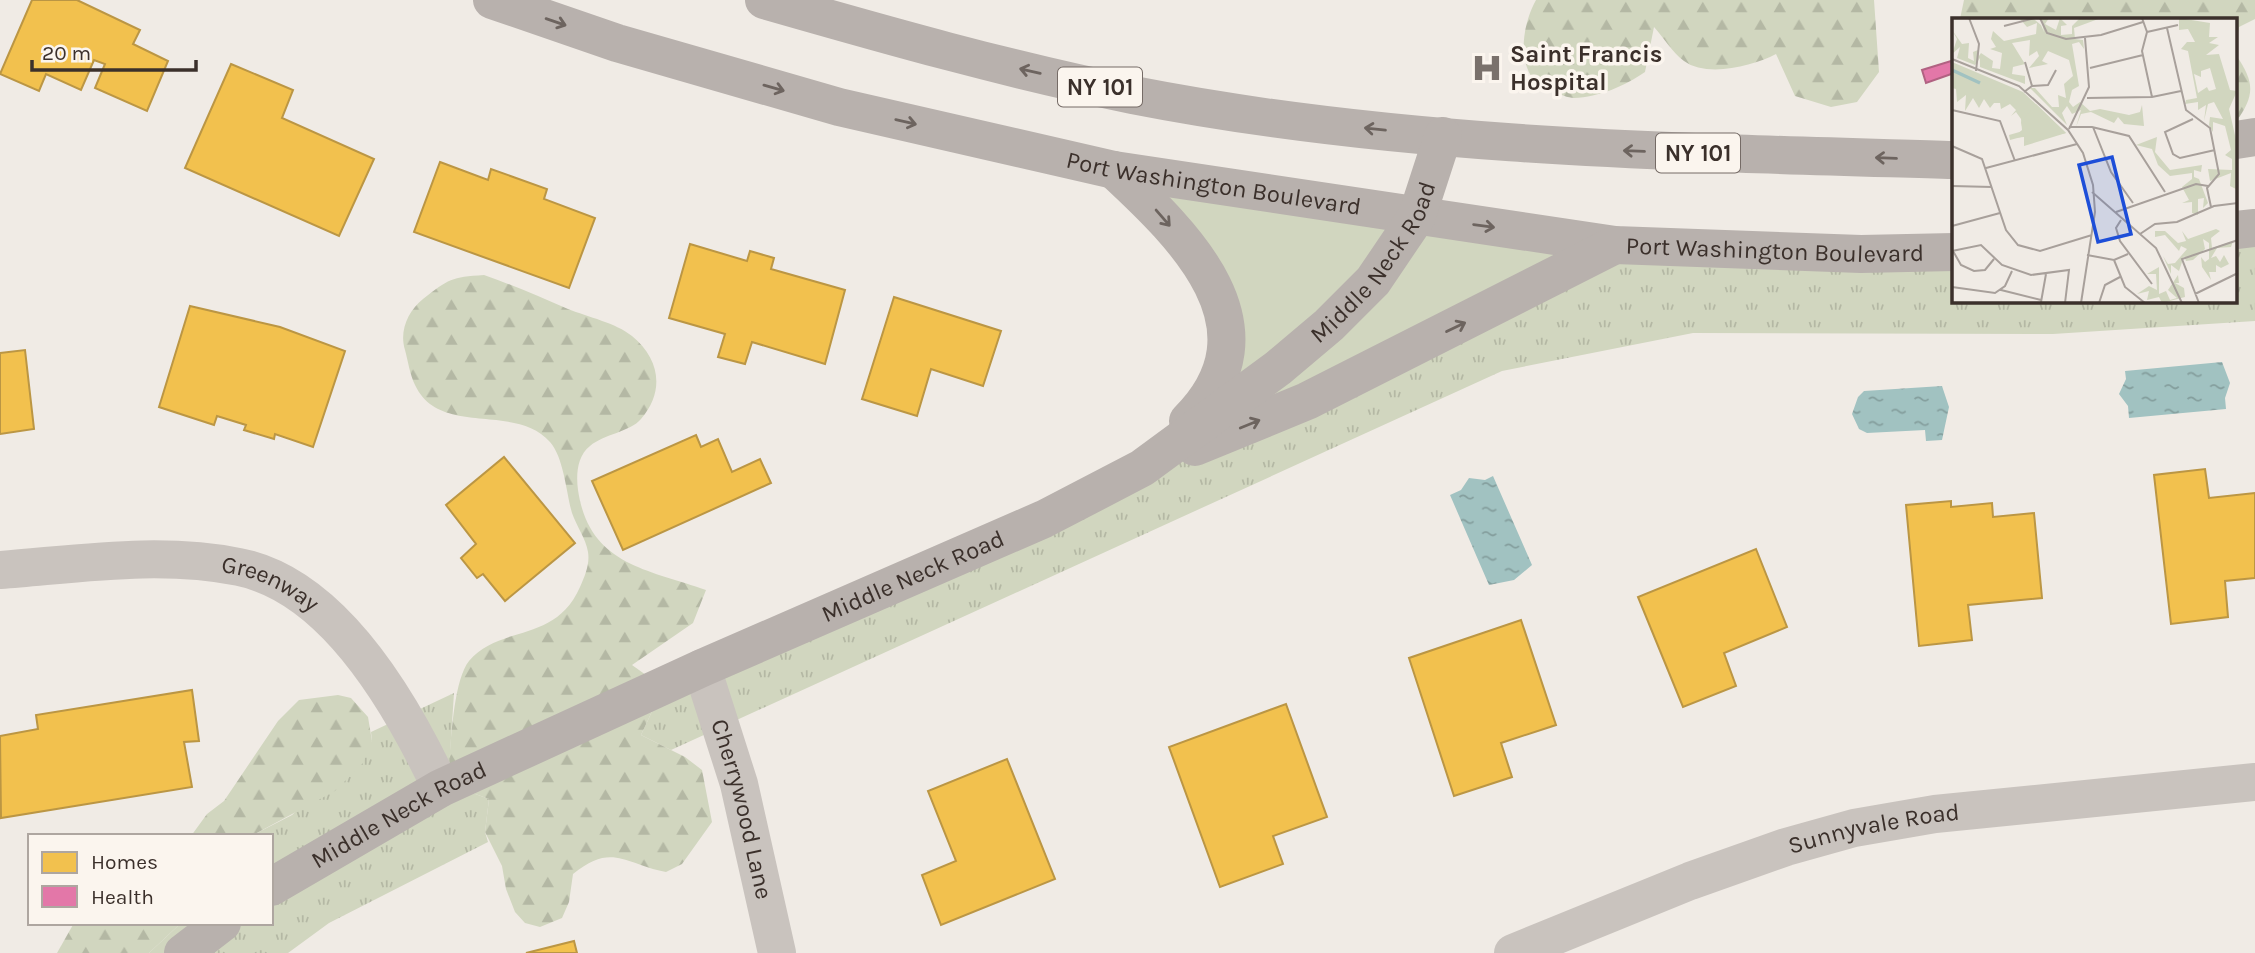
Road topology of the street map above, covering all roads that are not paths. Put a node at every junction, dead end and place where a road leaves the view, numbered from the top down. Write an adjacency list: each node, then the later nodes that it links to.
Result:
1 (492, 0): 5 (main road, Port Washington Boulevard, one-way to 5)
2 (764, 0): 3 (main road, NY 101, one-way to 2)
3 (1443, 136): 4 (main road, NY 101, one-way to 3); 6 (main road, Middle Neck Road)
4 (1952, 160)
5 (1114, 170): 6 (main road, Port Washington Boulevard); 9 (main road, one-way to 9)
6 (1416, 216): 7 (main road, Port Washington Boulevard, one-way to 7); 9 (main road, Middle Neck Road)
7 (1615, 245): 8 (main road, Port Washington Boulevard); 9 (main road, one-way to 7)
8 (1952, 252)
9 (1142, 468): 11 (main road, Middle Neck Road)
10 (0, 570): 13 (street, Greenway)
11 (702, 668): 13 (main road, Middle Neck Road); 17 (street, Cherrywood Lane)
12 (2255, 782): 18 (street, Sunnyvale Road)
13 (441, 788): 14 (main road, Middle Neck Road)
14 (273, 886)
15 (219, 925): 16 (main road)
16 (183, 953)
17 (777, 953)
18 (1513, 953)

